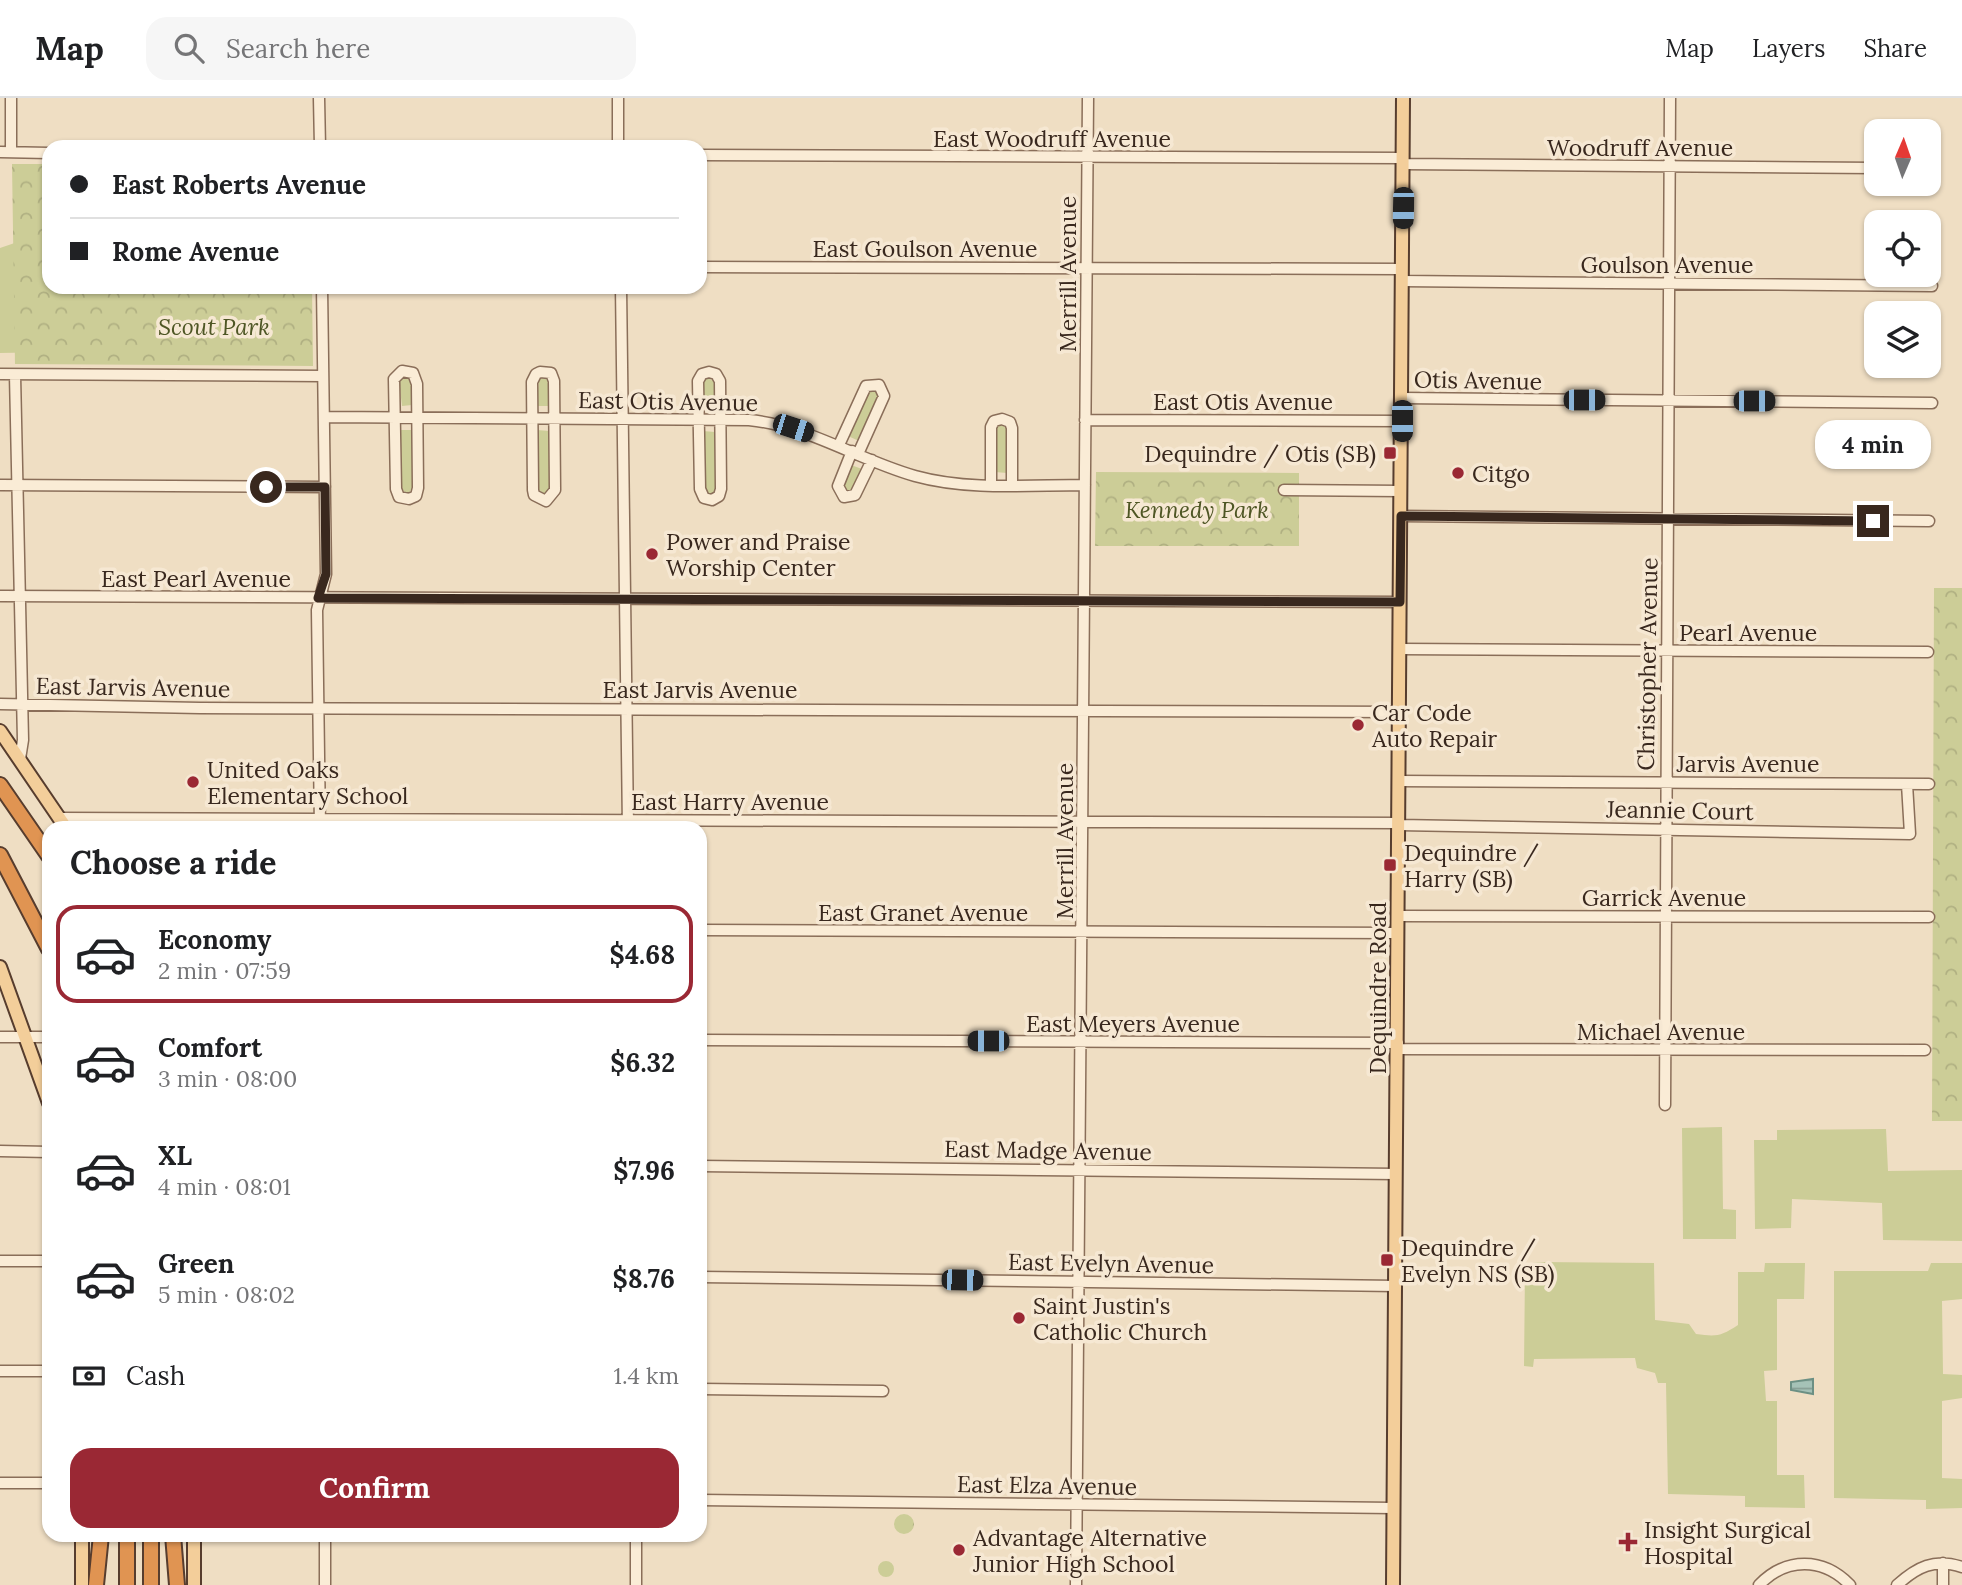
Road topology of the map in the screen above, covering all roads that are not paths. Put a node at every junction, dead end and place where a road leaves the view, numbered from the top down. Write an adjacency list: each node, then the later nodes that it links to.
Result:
1 (11, 98): 10 (street)
2 (319, 98): 7 (street)
3 (618, 98): 8 (street)
4 (1088, 98): 13 (street, Merrill Avenue)
5 (1403, 98): 14 (main road, Dequindre Road)
6 (1670, 98): 15 (street, Christopher Avenue)
7 (320, 140)
8 (618, 140)
9 (0, 152): 10 (street)
10 (12, 152): 11 (street)
11 (42, 153)
12 (707, 155): 13 (street, East Woodruff Avenue)
13 (1088, 157): 14 (street, East Woodruff Avenue); 18 (street, Merrill Avenue)
14 (1403, 161): 15 (street, Woodruff Avenue); 19 (main road, Dequindre Road)
15 (1669, 167): 16 (street, Woodruff Avenue); 20 (street, Christopher Avenue)
16 (1864, 168)
17 (707, 267): 18 (street, East Goulson Avenue)
18 (1087, 268): 19 (street, East Goulson Avenue); 38 (street, Merrill Avenue)
19 (1402, 275): 20 (street, Goulson Avenue); 27 (main road, Dequindre Road)
20 (1670, 284): 21 (street, Goulson Avenue); 28 (street, Christopher Avenue)
21 (1864, 285)
22 (322, 294): 26 (street)
23 (621, 294): 35 (street)
24 (0, 374): 25 (street)
25 (15, 375): 26 (street); 46 (street)
26 (323, 376): 30 (street)
27 (1401, 398): 28 (street, Otis Avenue); 39 (main road, Dequindre Road)
28 (1669, 401): 29 (street, Otis Avenue); 52 (street, Christopher Avenue)
29 (1932, 403)
30 (324, 418): 31 (street, East Otis Avenue); 48 (street)
31 (395, 418): 32 (street, East Otis Avenue); 32 (street); 32 (street)
32 (417, 418): 33 (street, East Otis Avenue)
33 (533, 419): 34 (street, East Otis Avenue); 34 (street); 34 (street)
34 (555, 419): 35 (street, East Otis Avenue)
35 (622, 419): 36 (street, East Otis Avenue); 57 (street)
36 (698, 419): 37 (street, East Otis Avenue); 37 (street); 37 (street)
37 (720, 419): 40 (street, East Otis Avenue)
38 (1085, 420): 39 (street, East Otis Avenue); 47 (street, Merrill Avenue)
39 (1402, 421): 50 (main road, Dequindre Road)
40 (839, 445): 41 (street, East Otis Avenue); 41 (street)
41 (855, 452): 42 (street, East Otis Avenue); 42 (street)
42 (872, 460): 43 (street, East Otis Avenue)
43 (990, 484): 44 (street, East Otis Avenue); 44 (street)
44 (1012, 484): 47 (street, East Otis Avenue)
45 (0, 485): 46 (street)
46 (17, 485): 48 (street); 55 (street)
47 (1085, 485): 58 (street, Merrill Avenue)
48 (325, 487): 56 (street)
49 (1284, 490): 50 (street)
50 (1401, 491): 51 (main road, Dequindre Road)
51 (1401, 516): 52 (street); 59 (main road, Dequindre Road)
52 (1668, 519): 53 (street); 61 (street, Christopher Avenue)
53 (1929, 521)
54 (0, 596): 55 (street, East Pearl Avenue)
55 (19, 596): 56 (street, East Pearl Avenue); 64 (street)
56 (318, 598): 57 (street, East Pearl Avenue); 65 (street)
57 (625, 599): 58 (street, East Pearl Avenue); 66 (street)
58 (1085, 600): 59 (street, East Pearl Avenue); 67 (street, Merrill Avenue)
59 (1400, 602): 60 (main road, Dequindre Road)
60 (1400, 649): 61 (street, Pearl Avenue); 68 (main road, Dequindre Road)
61 (1667, 650): 62 (street, Pearl Avenue); 72 (street, Christopher Avenue)
62 (1928, 652)
63 (0, 704): 64 (street, East Jarvis Avenue)
64 (22, 704): 65 (street, East Jarvis Avenue); 70 (street)
65 (318, 708): 66 (street, East Jarvis Avenue); 77 (street)
66 (626, 708): 67 (street, East Jarvis Avenue); 78 (street)
67 (1084, 710): 68 (street, East Jarvis Avenue); 79 (street, Merrill Avenue)
68 (1400, 712): 71 (main road, Dequindre Road)
69 (0, 731): 70 (main road)
70 (20, 759): 76 (main road)
71 (1399, 781): 72 (street, Jarvis Avenue); 81 (main road, Dequindre Road)
72 (1666, 782): 73 (street, Jarvis Avenue); 82 (street, Christopher Avenue)
73 (1907, 783): 74 (street, Jarvis Avenue); 82 (street, Jeannie Court)
74 (1929, 784)
75 (0, 785): 83 (highway)
76 (62, 821)
77 (320, 821)
78 (628, 821)
79 (1083, 821): 80 (street, East Harry Avenue); 81 (street, East Harry Avenue); 89 (street, Merrill Avenue)
80 (707, 823)
81 (1399, 824): 82 (street, Jeannie Court); 85 (main road, Dequindre Road)
82 (1666, 829): 86 (street, Christopher Avenue)
83 (42, 846)
84 (0, 855): 91 (highway)
85 (1398, 916): 86 (street, Garrick Avenue); 90 (main road, Dequindre Road)
86 (1665, 916): 87 (street, Garrick Avenue); 99 (street, Christopher Avenue)
87 (1929, 917)
88 (707, 930): 89 (street, East Granet Avenue)
89 (1082, 931): 90 (street, East Granet Avenue); 97 (street, Merrill Avenue)
90 (1398, 933): 98 (main road, Dequindre Road)
91 (42, 936)
92 (0, 967): 94 (main road)
93 (0, 1037): 94 (street)
94 (25, 1037): 95 (street); 101 (main road)
95 (42, 1037)
96 (707, 1040): 97 (street, East Meyers Avenue)
97 (1082, 1042): 98 (street, East Meyers Avenue); 106 (street, Merrill Avenue)
98 (1398, 1046): 99 (street, Michael Avenue); 107 (main road, Dequindre Road)
99 (1665, 1050): 100 (street, Michael Avenue); 102 (street, Christopher Avenue)
100 (1925, 1050)
101 (42, 1084)
102 (1665, 1105)
103 (0, 1151): 104 (street)
104 (42, 1152)
105 (707, 1166): 106 (street, East Madge Avenue)
106 (1082, 1170): 107 (street, East Madge Avenue); 111 (street, Merrill Avenue)
107 (1396, 1174): 112 (main road, Dequindre Road)
108 (0, 1261): 109 (street)
109 (42, 1261)
110 (707, 1277): 111 (street, East Evelyn Avenue)
111 (1080, 1281): 112 (street, East Evelyn Avenue); 120 (street, Merrill Avenue)
112 (1396, 1286): 121 (main road, Dequindre Road)
113 (0, 1371): 114 (street)
114 (42, 1371)
115 (707, 1389): 116 (street)
116 (883, 1391)
117 (0, 1483): 118 (street)
118 (42, 1483)
119 (707, 1500): 120 (street, East Elza Avenue)
120 (1077, 1505): 121 (street, East Elza Avenue); 140 (street, Merrill Avenue)
121 (1393, 1508): 141 (main road, Dequindre Road)
122 (82, 1542): 132 (main road)
123 (100, 1542): 133 (highway)
124 (127, 1542): 134 (highway)
125 (151, 1542): 135 (highway)
126 (174, 1542): 136 (highway)
127 (194, 1542): 137 (main road)
128 (325, 1542): 138 (street)
129 (636, 1542): 139 (street)
130 (1943, 1563): 131 (street); 144 (street); 145 (street)
131 (1962, 1567)
132 (82, 1585)
133 (96, 1585)
134 (127, 1585)
135 (151, 1585)
136 (177, 1585)
137 (194, 1585)
138 (325, 1585)
139 (636, 1585)
140 (1076, 1585)
141 (1393, 1585)
142 (1759, 1585): 143 (street)
143 (1850, 1585)
144 (1896, 1585)
145 (1943, 1585)

